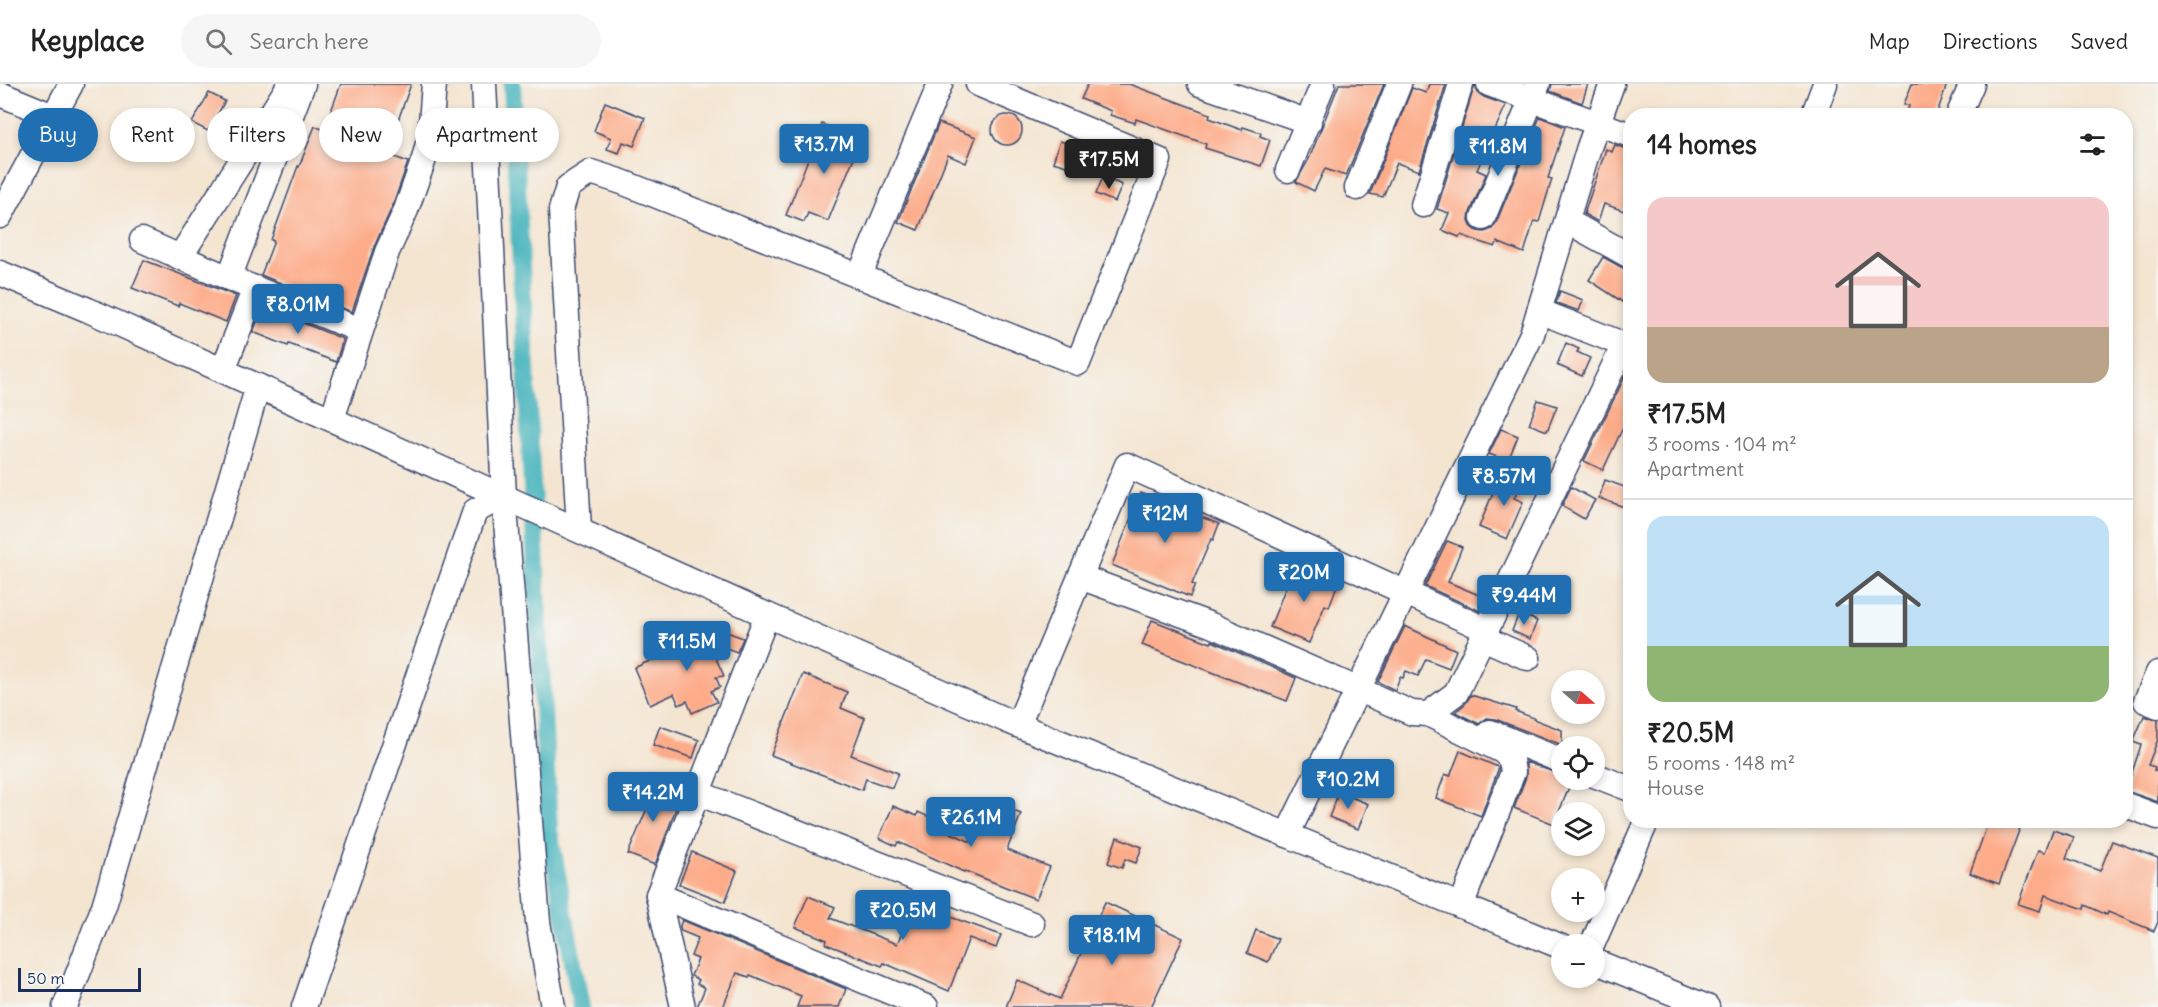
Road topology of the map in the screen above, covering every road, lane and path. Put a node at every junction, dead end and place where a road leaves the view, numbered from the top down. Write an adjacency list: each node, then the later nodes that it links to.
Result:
1 (71, 84): 19 (street)
2 (290, 84): 34 (street)
3 (303, 84): 37 (street)
4 (434, 84): 40 (street)
5 (484, 84): 46 (street)
6 (940, 84): 36 (street)
7 (978, 84): 36 (street)
8 (1200, 84): 22 (street)
9 (1323, 84): 22 (street)
10 (1399, 84): 27 (street)
11 (1461, 84): 28 (street)
12 (1489, 84): 16 (street)
13 (1612, 84): 23 (street)
14 (1825, 84): 20 (street)
15 (1972, 84): 21 (street)
16 (1535, 92): 23 (street); 30 (street)
17 (0, 94): 18 (street)
18 (34, 108)
19 (58, 108)
20 (1820, 108)
21 (1962, 108)
22 (1308, 122): 26 (street)
23 (1597, 124): 24 (street); 31 (street)
24 (1623, 133)
25 (29, 162): 29 (street)
26 (1288, 170)
27 (1357, 188)
28 (1423, 205)
29 (0, 216)
30 (1483, 218)
31 (1567, 221): 33 (street); 39 (street)
32 (142, 240): 34 (street)
33 (1623, 246)
34 (180, 257): 37 (street)
35 (0, 273): 43 (street)
36 (860, 275): 47 (street)
37 (229, 278): 38 (street)
38 (255, 288): 40 (street); 43 (street)
39 (1539, 311): 41 (street); 49 (street)
40 (360, 330): 45 (street)
41 (1623, 344)
42 (1623, 354): 51 (street)
43 (223, 370): 44 (street)
44 (258, 386): 45 (street); 72 (street)
45 (332, 419): 46 (street)
46 (507, 497): 47 (street); 73 (street); 74 (street)
47 (579, 529): 50 (street)
48 (1080, 577): 49 (street); 54 (street); 57 (street)
49 (1405, 593): 51 (street); 54 (street)
50 (767, 615): 57 (street); 61 (street)
51 (1485, 634): 52 (street); 56 (street)
52 (1528, 658)
53 (2158, 673): 55 (street)
54 (1358, 689): 56 (street); 65 (street)
55 (2158, 706)
56 (1431, 712): 58 (street); 67 (street)
57 (1018, 724): 65 (street)
58 (1551, 757)
59 (1605, 779): 60 (street)
60 (1623, 786)
61 (698, 793): 66 (street); 68 (street)
62 (2133, 808): 63 (street)
63 (2158, 818)
64 (1643, 828): 69 (street)
65 (1287, 835): 67 (street)
66 (658, 895): 75 (street); 76 (street)
67 (1461, 906): 70 (street)
68 (1032, 924)
69 (1597, 934)
70 (1551, 943)
71 (1605, 965): 77 (street)
72 (65, 1007)
73 (304, 1007)
74 (554, 1007)
75 (683, 1007)
76 (926, 1007)
77 (1707, 1007)

